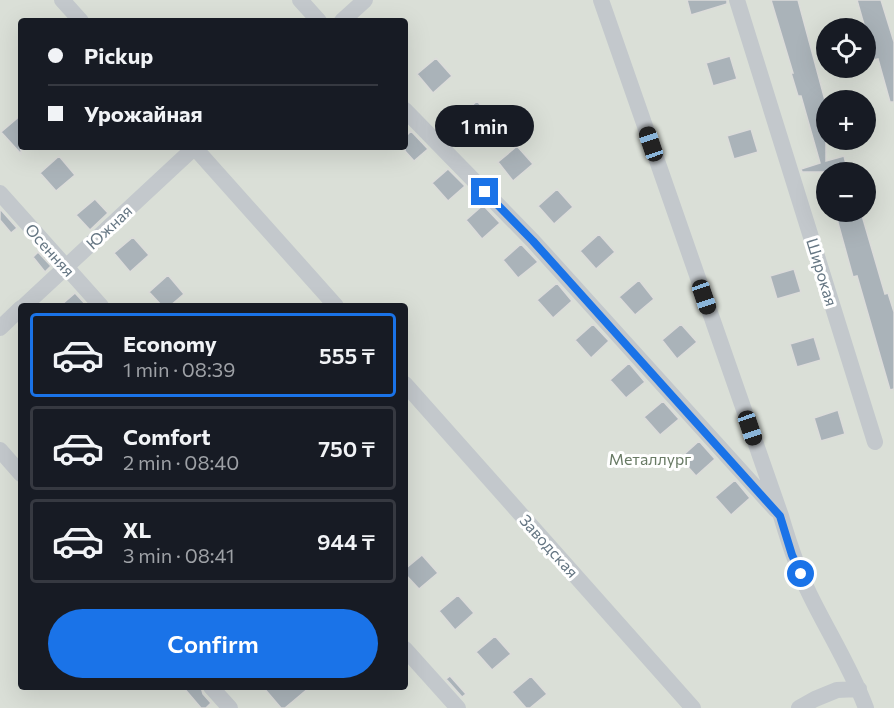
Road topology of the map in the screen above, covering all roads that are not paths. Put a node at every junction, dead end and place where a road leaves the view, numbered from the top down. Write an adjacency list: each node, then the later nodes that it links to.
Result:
1 (62, 0): 6 (street)
2 (300, 0): 7 (street)
3 (365, 0): 8 (street)
4 (601, 0): 23 (street)
5 (736, 0): 20 (street, Широкая)
6 (78, 18)
7 (316, 18)
8 (345, 18)
9 (408, 113): 23 (street)
10 (191, 150): 13 (street, Южная)
11 (197, 150): 16 (street)
12 (0, 193): 13 (street, Осенняя)
13 (66, 267): 14 (street, Южная); 15 (street, Осенняя)
14 (26, 303)
15 (98, 303)
16 (333, 303)
17 (18, 311): 18 (street, Южная)
18 (0, 328)
19 (408, 387): 29 (street, Заводская)
20 (875, 442)
21 (0, 450): 22 (street)
22 (18, 471)
23 (780, 516): 25 (street)
24 (408, 652): 28 (street)
25 (859, 689): 30 (street); 31 (street)
26 (214, 690): 27 (street)
27 (230, 708)
28 (458, 708)
29 (693, 708)
30 (800, 708)
31 (866, 708)

